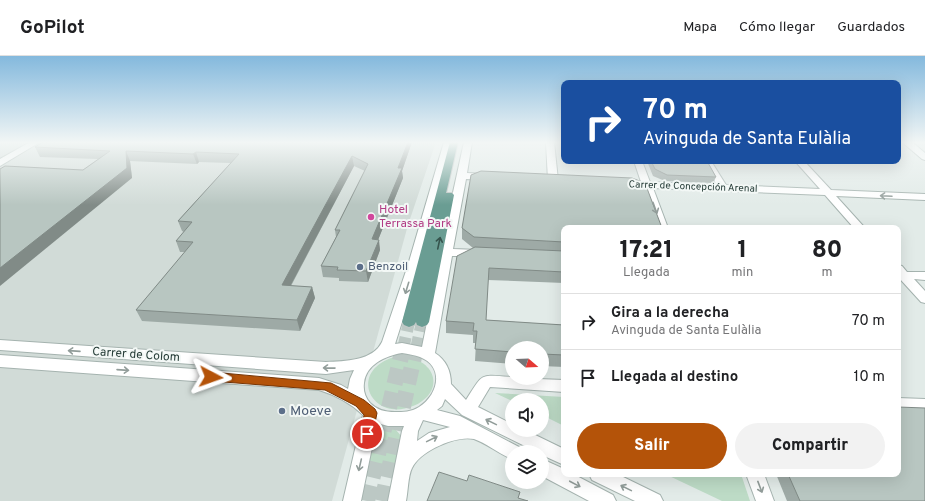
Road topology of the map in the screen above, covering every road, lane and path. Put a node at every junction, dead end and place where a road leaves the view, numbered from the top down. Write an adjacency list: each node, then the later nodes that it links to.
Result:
1 (442, 163): 28 (street, one-way to 28)
2 (449, 163): 25 (main road)
3 (457, 163): 26 (main road, one-way to 3)
4 (464, 163): 9 (street)
5 (552, 163): 11 (street)
6 (639, 164): 13 (street)
7 (709, 164): 14 (street)
8 (801, 164): 15 (street)
9 (462, 176): 10 (street); 19 (street)
10 (498, 178)
11 (553, 180)
12 (623, 184): 13 (street, Carrer de Concepción Arenal)
13 (647, 185): 14 (street, Carrer de Concepción Arenal); 17 (street, one-way to 17)
14 (723, 188): 15 (street, Carrer de Concepción Arenal)
15 (828, 193): 16 (street, Carrer de Concepción Arenal, one-way to 15); 18 (street)
16 (925, 197)
17 (661, 225)
18 (857, 225)
19 (446, 252): 20 (street); 29 (street)
20 (488, 254)
21 (901, 273): 23 (street)
22 (901, 274): 24 (street)
23 (925, 276)
24 (925, 299)
25 (409, 322)
26 (422, 322)
27 (0, 345): 31 (street, Carrer de Colom, one-way to 27)
28 (384, 352): 29 (street); 31 (street)
29 (428, 354): 32 (street)
30 (0, 361): 36 (street, Carrer de Colom, one-way to 36)
31 (368, 362): 36 (street)
32 (444, 386): 37 (street); 38 (street)
33 (561, 386): 37 (street)
34 (901, 404): 35 (street)
35 (925, 406)
36 (365, 408): 38 (street); 48 (street, one-way to 48)
37 (468, 410): 41 (street, one-way to 37)
38 (420, 414): 39 (street); 42 (street)
39 (474, 432): 40 (street); 42 (street, one-way to 39)
40 (505, 448)
41 (561, 456)
42 (403, 464): 49 (street)
43 (549, 471): 44 (street, one-way to 44)
44 (561, 477)
45 (561, 477): 50 (street, one-way to 50)
46 (604, 477): 51 (street, one-way to 46)
47 (756, 477): 52 (street, one-way to 52)
48 (352, 501)
49 (397, 501)
50 (607, 501)
51 (654, 501)
52 (765, 501)

